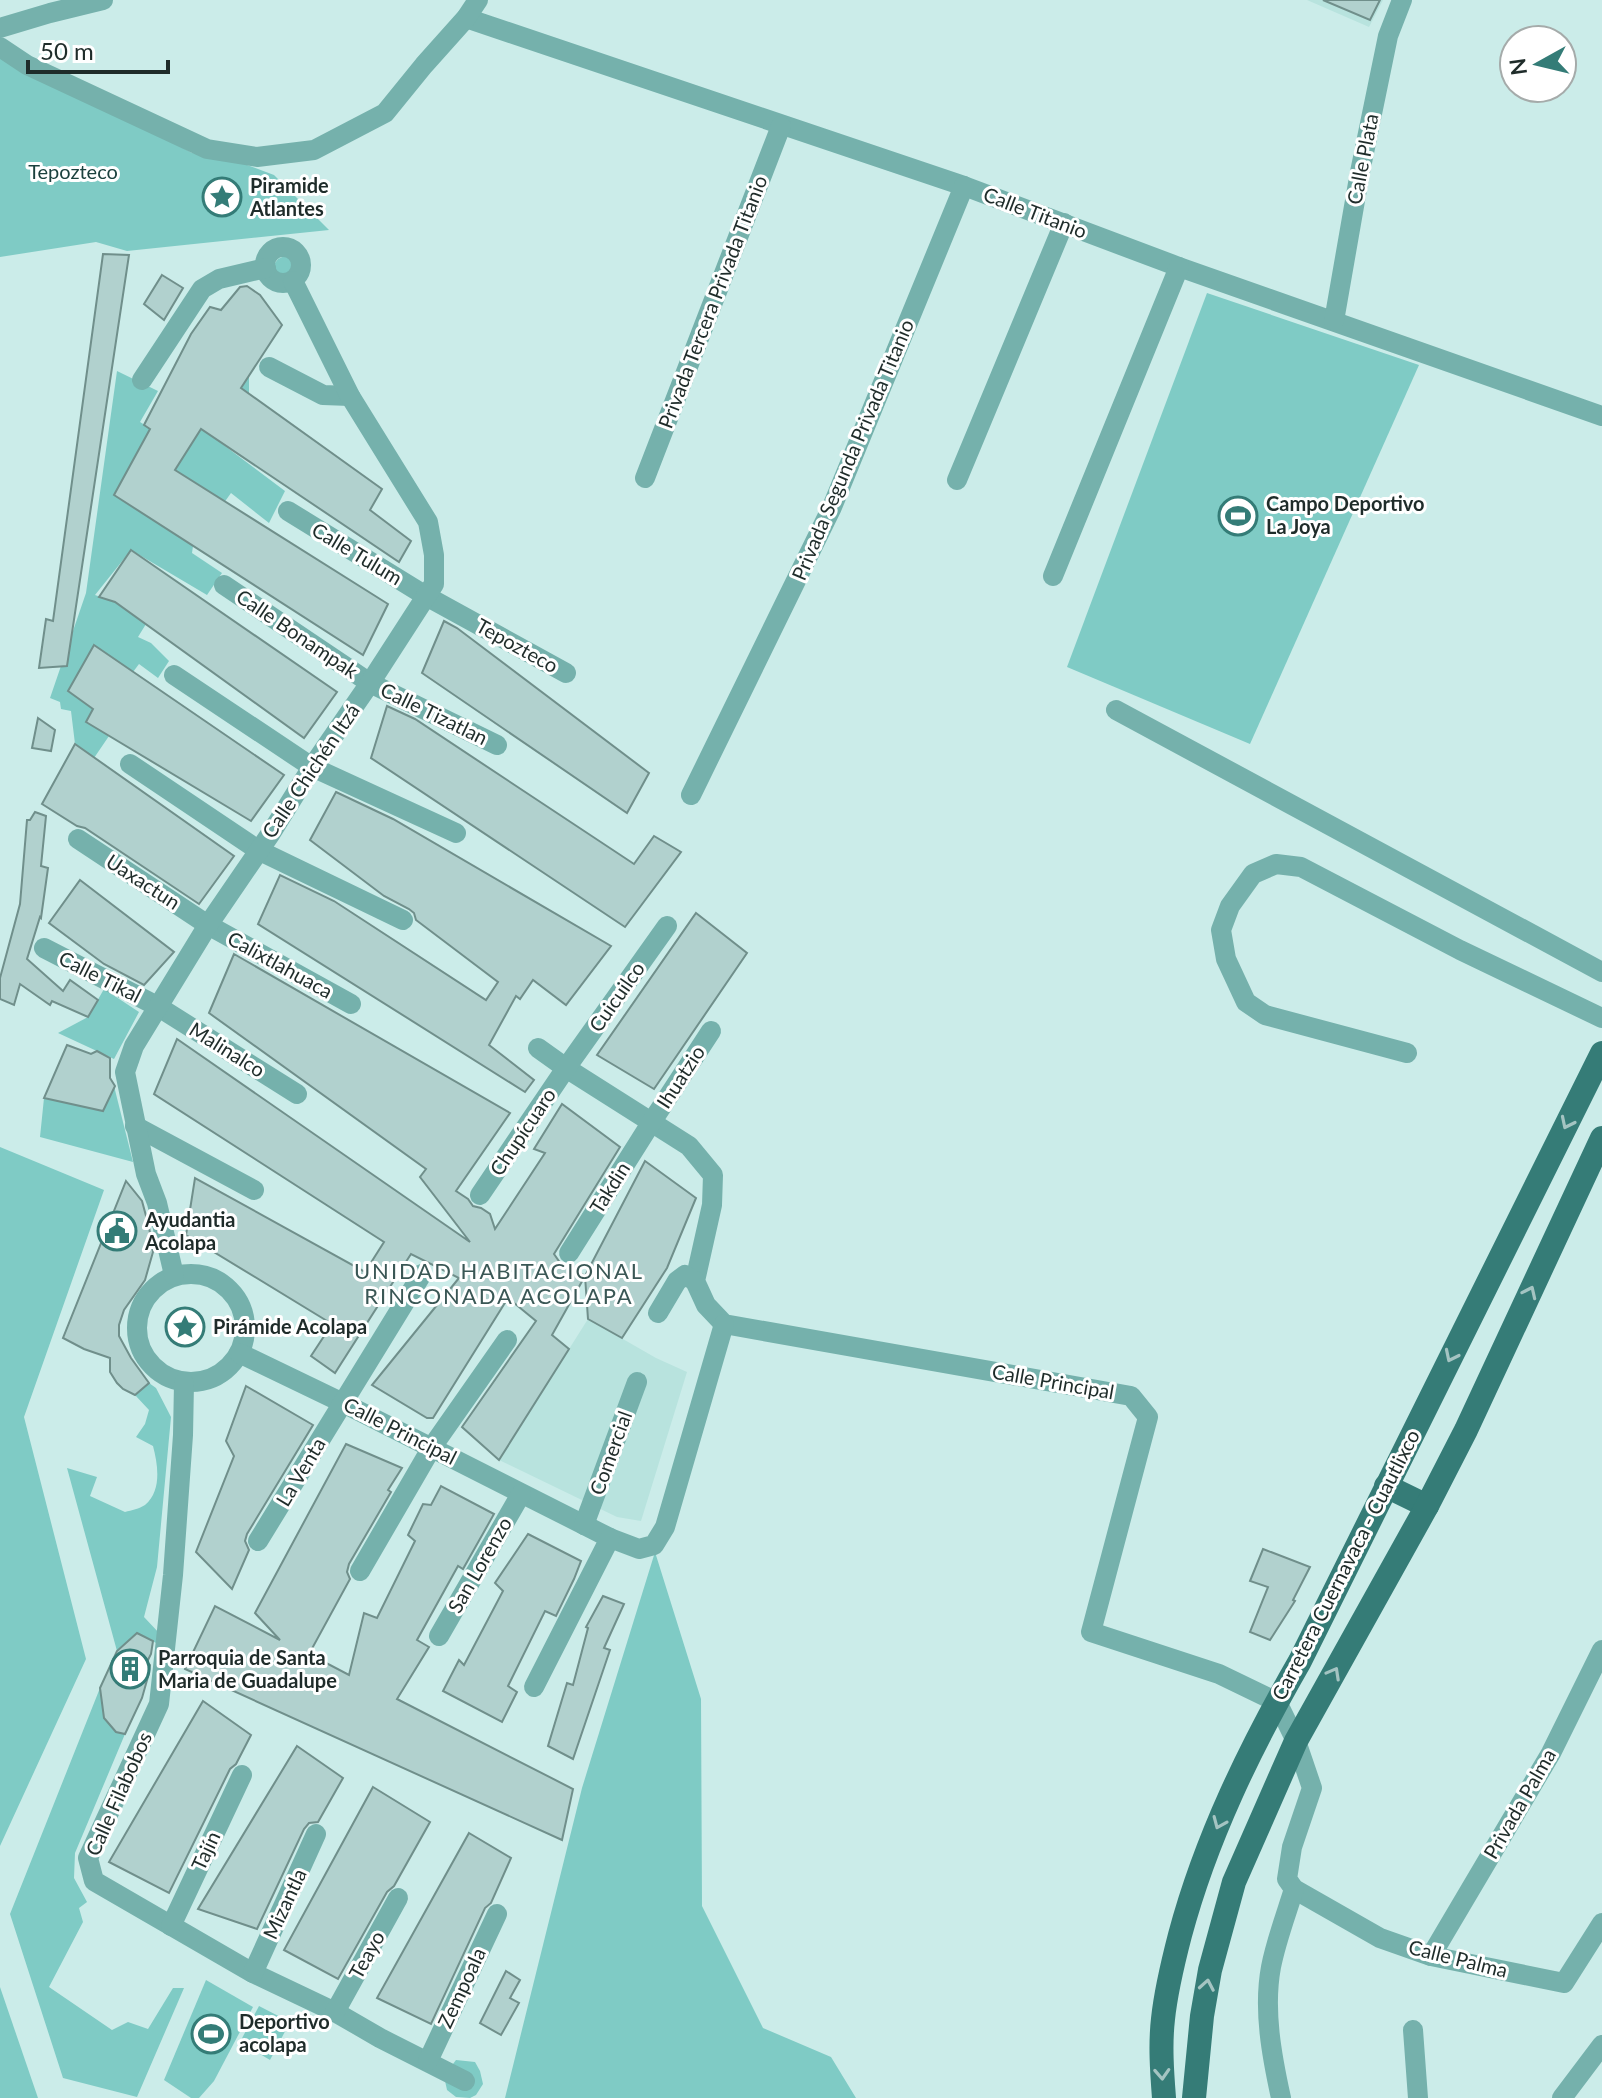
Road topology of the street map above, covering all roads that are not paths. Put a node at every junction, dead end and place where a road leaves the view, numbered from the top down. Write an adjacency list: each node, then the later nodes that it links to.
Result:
1 (103, 0): 5 (street)
2 (478, 0): 4 (street)
3 (1402, 0): 13 (street, Calle Plata)
4 (466, 18): 6 (street); 7 (street, Calle Titanio)
5 (0, 28)
6 (0, 47)
7 (781, 126): 8 (street, Calle Titanio); 18 (street, Privada Tercera Privada Titanio)
8 (964, 186): 9 (street, Calle Titanio); 31 (street, Privada Segunda Privada Titanio)
9 (1064, 223): 10 (street, Calle Titanio); 19 (street)
10 (1179, 267): 13 (street, Calle Titanio); 21 (street)
11 (266, 268): 12 (street); 12 (street, Calle Chichén Itzá); 15 (street, Calle Chichén Itzá)
12 (293, 281): 16 (street, Calle Chichén Itzá)
13 (1334, 321): 17 (street, Calle Titanio)
14 (269, 367): 16 (street)
15 (142, 380)
16 (350, 396): 23 (street, Calle Chichén Itzá)
17 (1602, 416)
18 (645, 478)
19 (957, 480)
20 (288, 511): 23 (street, Calle Tulum)
21 (1053, 576)
22 (224, 585): 26 (street, Calle Bonampak)
23 (426, 596): 24 (street, Tepozteco); 26 (street, Calle Chichén Itzá)
24 (566, 673)
25 (174, 675): 30 (street)
26 (370, 683): 28 (street, Calle Tizatlan); 30 (street, Calle Chichén Itzá)
27 (1116, 710): 39 (street)
28 (497, 745)
29 (130, 764): 34 (street)
30 (312, 767): 32 (street); 34 (street, Calle Chichén Itzá)
31 (691, 795)
32 (456, 833)
33 (78, 839): 36 (street, Uaxactun)
34 (258, 850): 35 (street); 36 (street, Calle Chichén Itzá)
35 (403, 920)
36 (208, 925): 40 (street, Calixtlahuaca); 41 (street, Calle Chichén Itzá)
37 (667, 926): 47 (street, Cuicuilco)
38 (44, 948): 41 (street, Calle Tikal)
39 (1602, 972)
40 (351, 1004)
41 (157, 1006): 48 (street, Malinalco); 50 (street, Calle Chichén Itzá)
42 (1602, 1018): 45 (street)
43 (711, 1031): 49 (street, Ihuatzio)
44 (538, 1048): 47 (street)
45 (1407, 1053)
46 (1602, 1053): 66 (main road, Carretera Cuernavaca - Cuautlixco, one-way to 66)
47 (566, 1068): 49 (street); 53 (street, Chupícuaro)
48 (297, 1094)
49 (651, 1123): 54 (street, Takdin); 57 (street)
50 (135, 1126): 52 (street); 56 (street, Calle Chichén Itzá)
51 (1602, 1138): 68 (main road, Carretera Cuernavaca - Cuautlixco, one-way to 51)
52 (254, 1190)
53 (480, 1195)
54 (569, 1253)
55 (422, 1274): 64 (street, La Venta)
56 (174, 1275): 61 (street); 63 (street)
57 (695, 1281): 58 (street); 59 (street)
58 (658, 1313)
59 (724, 1324): 70 (street, Calle Principal); 76 (street, Calle Principal)
60 (507, 1340): 65 (street)
61 (239, 1353): 63 (street); 64 (street, Calle Principal)
62 (637, 1382): 69 (street, Comercial)
63 (184, 1383): 84 (street, Calle Filabobos)
64 (343, 1403): 65 (street, Calle Principal); 71 (street, La Venta)
65 (432, 1447): 67 (street, Calle Principal); 72 (street)
66 (1386, 1486): 68 (main road); 76 (main road, Carretera Cuernavaca - Cuautlixco)
67 (521, 1494): 69 (street, Calle Principal); 73 (street, San Lorenzo)
68 (1427, 1506): 77 (main road, Carretera Cuernavaca - Cuautlixco, one-way to 68)
69 (584, 1525): 70 (street, Calle Principal)
70 (610, 1538): 75 (street)
71 (258, 1541)
72 (360, 1571)
73 (439, 1636)
74 (1602, 1650): 85 (street, Privada Palma)
75 (534, 1687)
76 (1277, 1702): 77 (street); 92 (main road, Carretera Cuernavaca - Cuautlixco, one-way to 92)
77 (1296, 1741): 80 (street); 93 (main road, Carretera Cuernavaca - Cuautlixco, one-way to 77)
78 (242, 1775): 84 (street, Tajín)
79 (316, 1834): 86 (street, Mizantla)
80 (1290, 1884): 85 (street, Calle Palma); 94 (street)
81 (398, 1898): 87 (street, Teayo)
82 (497, 1914): 90 (street, Zempoala)
83 (1602, 1923): 85 (street, Calle Palma)
84 (171, 1926): 86 (street, Calle Filabobos)
85 (1431, 1956)
86 (253, 1973): 87 (street, Calle Filabobos)
87 (335, 2012): 90 (street, Calle Filabobos)
88 (1413, 2030): 95 (street)
89 (1602, 2045): 96 (street)
90 (428, 2061): 91 (street, Calle Filabobos)
91 (465, 2081)
92 (1164, 2098)
93 (1194, 2098)
94 (1281, 2098)
95 (1418, 2098)
96 (1562, 2098)

